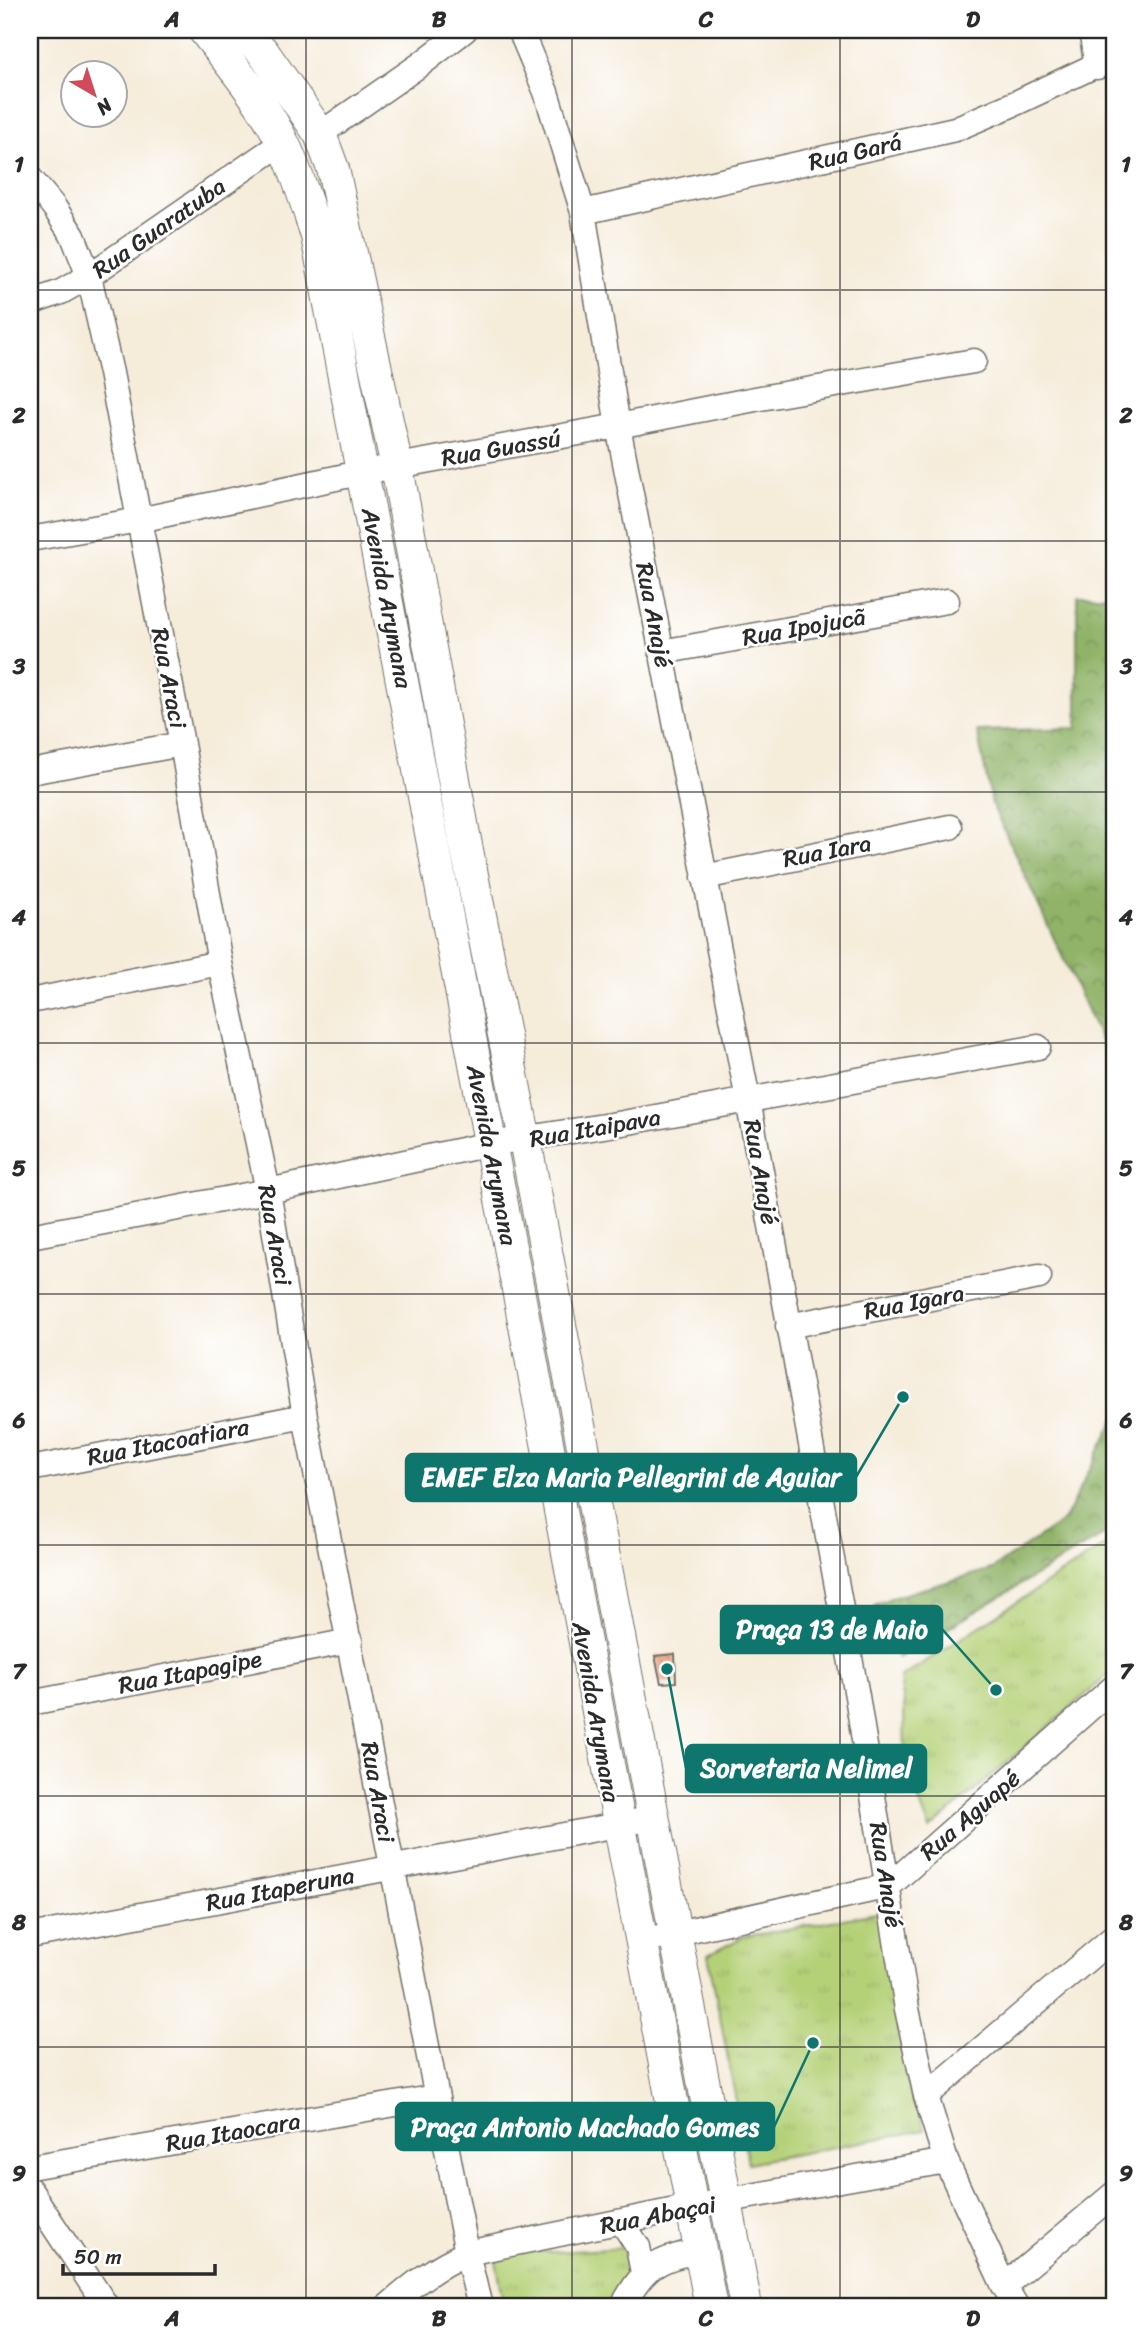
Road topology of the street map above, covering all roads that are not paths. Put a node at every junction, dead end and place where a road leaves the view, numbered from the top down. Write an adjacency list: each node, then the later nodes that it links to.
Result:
1 (204, 30): 8 (main road, Avenida Arymana)
2 (243, 30): 7 (main road, Avenida Arymana)
3 (465, 30): 7 (street)
4 (520, 30): 10 (street, Rua Anajé)
5 (1091, 30): 6 (street)
6 (1106, 62): 10 (street, Rua Gará)
7 (320, 134): 15 (main road, Avenida Arymana)
8 (283, 142): 11 (street, Rua Guaratuba); 16 (main road, Avenida Arymana)
9 (30, 178): 11 (street, Rua Araci)
10 (583, 212): 14 (street, Rua Anajé)
11 (89, 276): 12 (street, Rua Guaratuba); 17 (street, Rua Araci)
12 (30, 303)
13 (974, 361): 14 (street, Rua Guassú)
14 (618, 426): 15 (street, Rua Guassú); 20 (street, Rua Anajé)
15 (397, 467): 16 (street, Rua Guassú); 29 (main road, Avenida Arymana)
16 (364, 472): 17 (street, Rua Guassú); 30 (main road, Avenida Arymana)
17 (139, 520): 18 (street, Rua Guassú); 21 (street, Rua Araci)
18 (30, 539)
19 (947, 601): 20 (street, Rua Ipojucã)
20 (661, 652): 24 (street, Rua Anajé)
21 (182, 744): 22 (street); 25 (street, Rua Araci)
22 (30, 772)
23 (950, 827): 24 (street, Rua Iara)
24 (704, 877): 28 (street, Rua Anajé)
25 (220, 963): 26 (street); 31 (street, Rua Araci)
26 (30, 1001)
27 (1038, 1047): 28 (street, Rua Itaipava)
28 (748, 1100): 29 (street, Rua Itaipava); 34 (street, Rua Anajé)
29 (525, 1140): 30 (street, Rua Itaipava); 40 (main road, Avenida Arymana)
30 (491, 1144): 31 (street, Rua Itaipava); 41 (main road, Avenida Arymana)
31 (268, 1191): 32 (street, Rua Itaipava); 35 (street, Rua Araci)
32 (30, 1236)
33 (1040, 1278): 34 (street, Rua Igara)
34 (788, 1326): 43 (street, Rua Anajé)
35 (306, 1416): 36 (street, Rua Itacoatiara); 37 (street, Rua Araci)
36 (30, 1469)
37 (350, 1642): 39 (street, Rua Itapagipe); 42 (street, Rua Araci)
38 (1115, 1686): 43 (street, Rua Aguapé)
39 (30, 1703)
40 (654, 1818): 41 (street, Rua Itaperuna); 44 (main road, Avenida Arymana)
41 (616, 1824): 42 (street, Rua Itaperuna); 47 (main road, Avenida Arymana)
42 (392, 1868): 45 (street, Rua Itaperuna); 49 (street, Rua Araci)
43 (889, 1886): 44 (street, Rua Aguapé); 48 (street, Rua Anajé)
44 (675, 1933): 47 (street, Rua Aguapé); 54 (main road, Avenida Arymana)
45 (30, 1936)
46 (1115, 1936): 48 (street)
47 (641, 1941): 55 (main road, Avenida Arymana)
48 (926, 2096): 50 (street, Rua Anajé)
49 (436, 2097): 51 (street, Rua Itaocara); 58 (street, Rua Araci)
50 (946, 2161): 54 (street, Rua Abaçai); 60 (street, Rua Anajé)
51 (30, 2167)
52 (30, 2190): 61 (street)
53 (1115, 2193): 60 (street)
54 (724, 2202): 55 (street, Rua Abaçai); 66 (main road, Avenida Arymana)
55 (690, 2207): 56 (street, Rua Abaçai); 57 (main road, Avenida Arymana)
56 (622, 2222): 58 (street, Rua Abaçai); 59 (street)
57 (700, 2251): 59 (street); 65 (main road, Avenida Arymana)
58 (467, 2253): 62 (street, Rua Abaçai); 63 (street, Rua Araci)
59 (643, 2273): 64 (street)
60 (1011, 2297)
61 (107, 2307)
62 (387, 2307)
63 (480, 2307)
64 (622, 2307)
65 (711, 2307)
66 (746, 2307)

